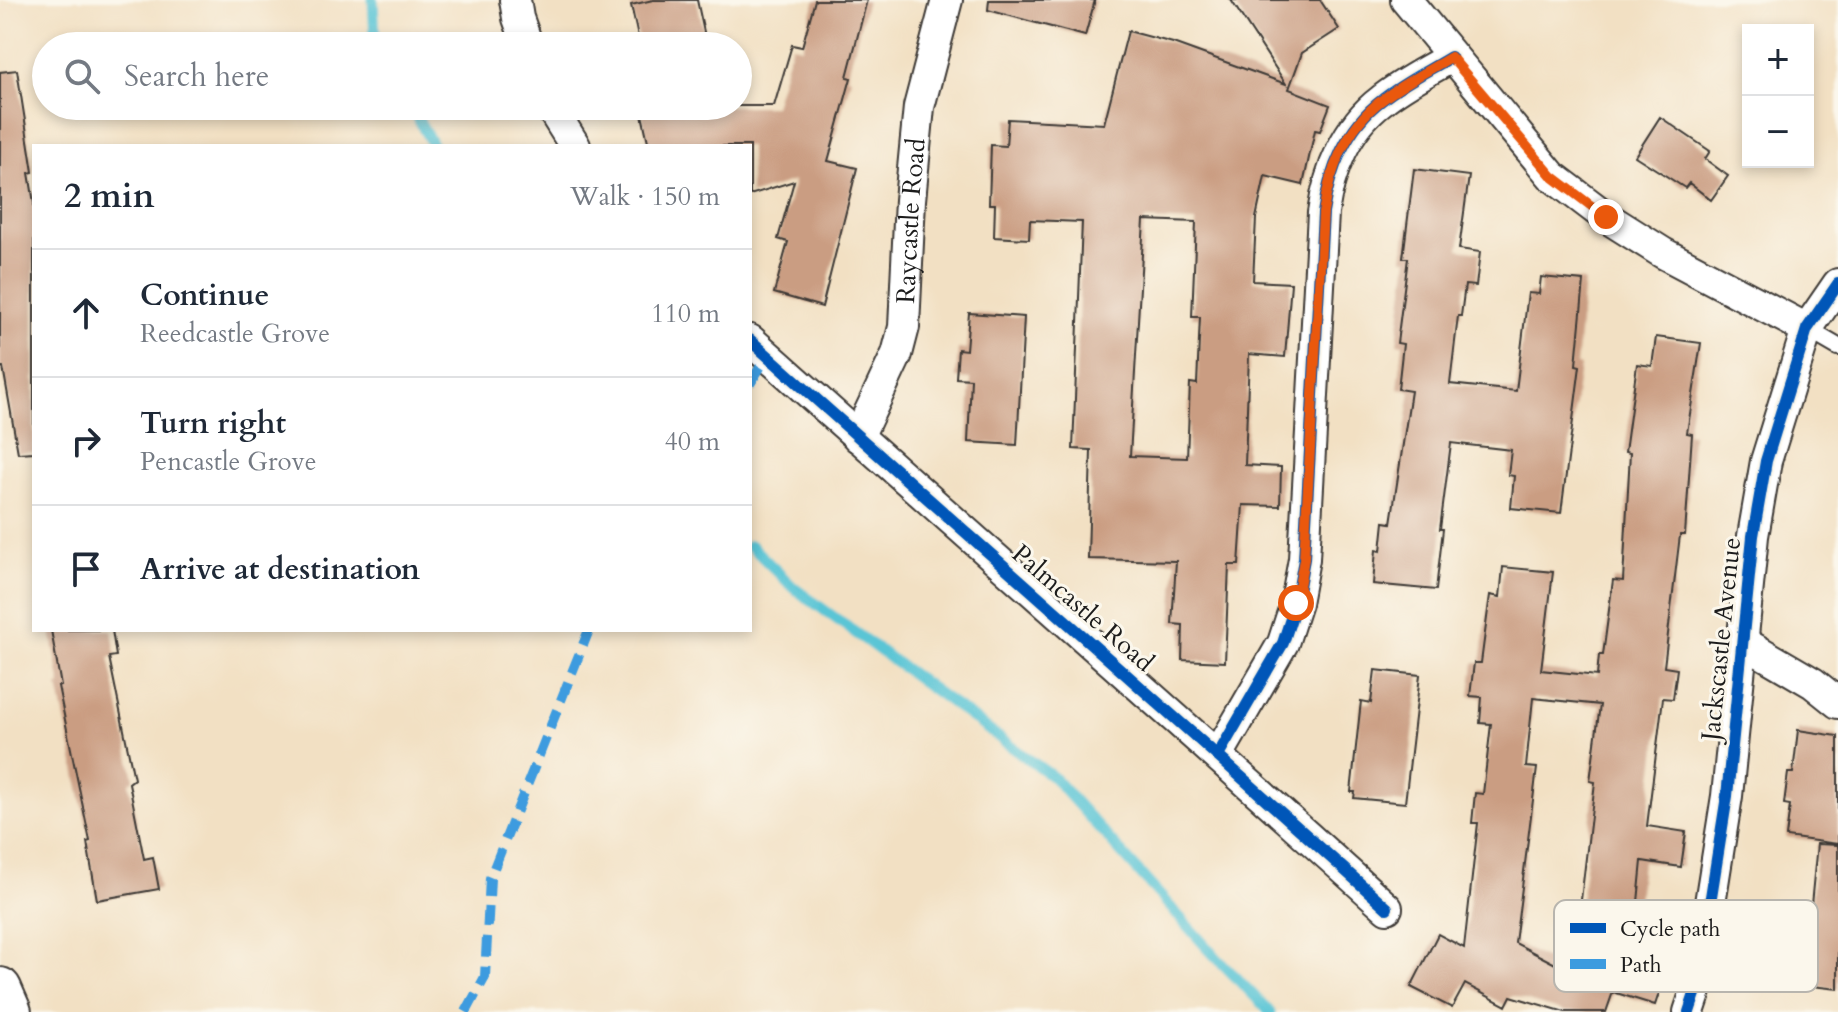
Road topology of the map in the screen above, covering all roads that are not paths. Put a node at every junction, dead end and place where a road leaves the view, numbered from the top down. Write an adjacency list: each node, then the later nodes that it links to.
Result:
1 (515, 0): 4 (street)
2 (947, 0): 12 (street, Raycastle Road)
3 (1406, 0): 5 (street)
4 (523, 32)
5 (1451, 57): 9 (street); 15 (street)
6 (559, 120): 7 (street)
7 (574, 144)
8 (1838, 284): 9 (street, Jackscastle Avenue)
9 (1807, 329): 11 (lane); 13 (street, Jackscastle Avenue)
10 (752, 342): 12 (street, Palmcastle Road)
11 (1838, 347)
12 (858, 437): 15 (street, Palmcastle Road)
13 (1743, 642): 14 (street); 16 (street, Jackscastle Avenue)
14 (1838, 703)
15 (1218, 755): 17 (street, Palmcastle Road)
16 (1710, 900)
17 (1387, 908)
18 (0, 989): 20 (street)
19 (1696, 992): 21 (street, Jackscastle Avenue)
20 (10, 1012)
21 (1689, 1012)

